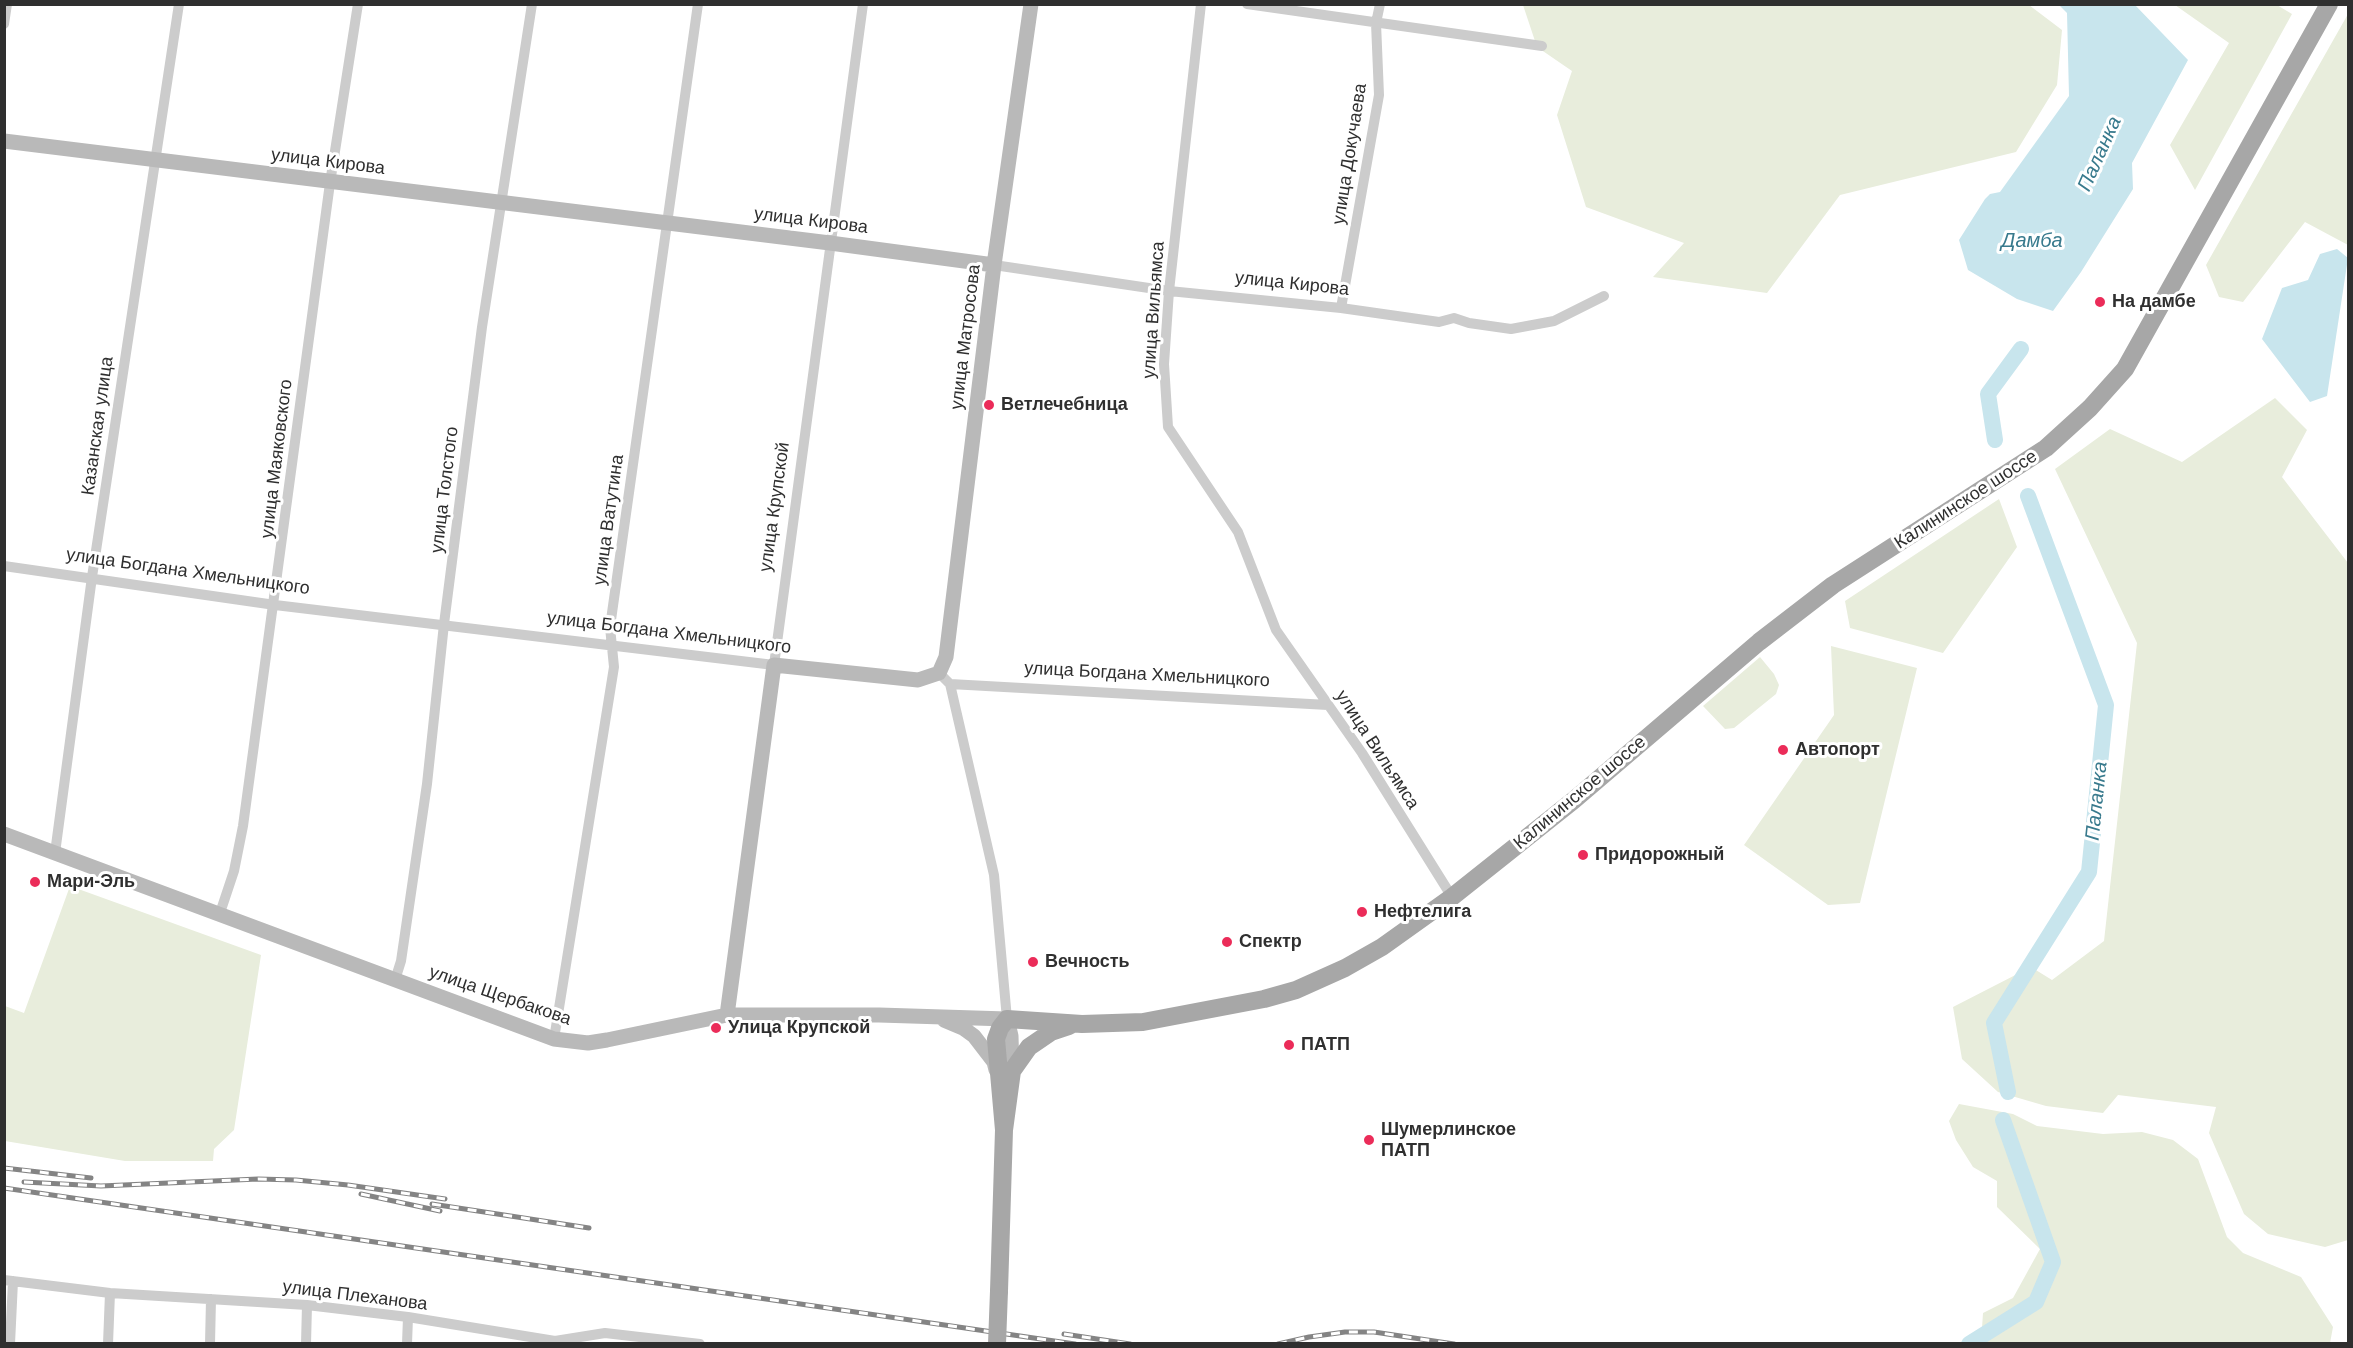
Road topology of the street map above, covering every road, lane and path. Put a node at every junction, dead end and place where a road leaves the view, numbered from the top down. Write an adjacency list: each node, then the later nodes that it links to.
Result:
1 (7, 4): 13 (street)
2 (179, 4): 16 (street, Казанская улица)
3 (358, 4): 17 (street, улица Маяковского)
4 (532, 4): 18 (street, улица Толстого)
5 (698, 4): 19 (street, улица Ватутина)
6 (863, 4): 20 (street, улица Крупской)
7 (1031, 4): 21 (street, улица Матросова)
8 (1202, 4): 22 (street, улица Вильямса)
9 (1247, 4): 12 (street)
10 (1380, 4): 12 (street, улица Докучаева)
11 (2329, 4): 36 (main road, Калининское шоссе)
12 (1376, 23): 14 (street); 24 (street, улица Докучаева)
13 (4, 24)
14 (1542, 46)
15 (4, 141): 16 (street, улица Кирова)
16 (154, 159): 17 (street, улица Кирова); 26 (street, Казанская улица)
17 (330, 183): 18 (street, улица Кирова); 27 (street, улица Маяковского)
18 (502, 204): 19 (street, улица Кирова); 28 (street, улица Толстого)
19 (666, 223): 20 (street, улица Кирова); 29 (street, улица Ватутина)
20 (830, 243): 21 (street, улица Кирова); 30 (street, улица Крупской)
21 (994, 265): 22 (street, улица Кирова); 31 (street, улица Матросова)
22 (1169, 291): 24 (street, улица Кирова); 33 (street, улица Вильямса)
23 (1604, 296): 24 (street, улица Кирова)
24 (1341, 308)
25 (4, 566): 26 (street, улица Богдана Хмельницкого)
26 (92, 577): 27 (street, улица Богдана Хмельницкого); 35 (street, Казанская улица)
27 (275, 605): 28 (street, улица Богдана Хмельницкого); 37 (street, улица Маяковского)
28 (444, 624): 29 (street, улица Богдана Хмельницкого); 38 (street, улица Толстого)
29 (612, 647): 30 (street, улица Богдана Хмельницкого); 43 (street, улица Ватутина)
30 (774, 665): 31 (street, улица Богдана Хмельницкого); 39 (street, улица Крупской)
31 (939, 673): 32 (street)
32 (950, 684): 33 (street, улица Богдана Хмельницкого); 41 (street)
33 (1328, 705): 36 (street, улица Вильямса)
34 (4, 834): 35 (street, улица Щербакова)
35 (55, 853): 37 (street, улица Щербакова)
36 (1452, 897): 42 (main road, Калининское шоссе)
37 (219, 916): 38 (street, улица Щербакова)
38 (395, 980): 43 (street, улица Щербакова)
39 (727, 1015): 40 (street, улица Щербакова); 43 (street, улица Щербакова)
40 (933, 1016): 41 (street, улица Щербакова); 44 (street)
41 (1007, 1019): 42 (main road, Калининское шоссе); 44 (main road)
42 (1082, 1024): 44 (main road)
43 (554, 1039)
44 (1005, 1073): 57 (main road, bridge)
45 (9, 1281): 46 (street, улица Плеханова); 51 (street)
46 (110, 1293): 47 (street, улица Плеханова); 52 (street)
47 (211, 1299): 48 (street, улица Плеханова); 53 (street)
48 (308, 1305): 49 (street, улица Плеханова); 54 (street)
49 (408, 1317): 50 (street, улица Плеханова); 55 (street)
50 (605, 1338): 56 (street, улица Плеханова)
51 (10, 1344)
52 (108, 1344)
53 (210, 1344)
54 (306, 1344)
55 (407, 1344)
56 (700, 1344)
57 (998, 1344)

